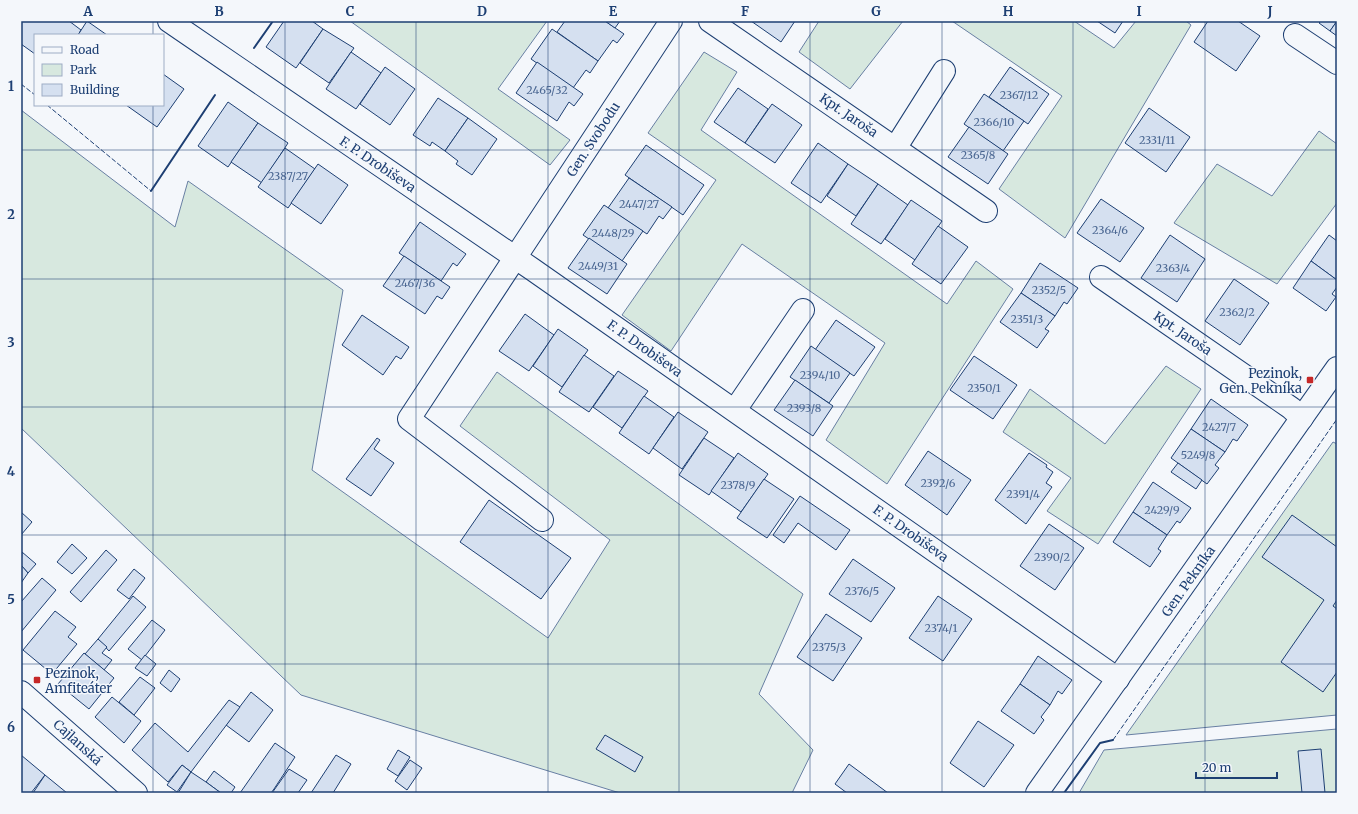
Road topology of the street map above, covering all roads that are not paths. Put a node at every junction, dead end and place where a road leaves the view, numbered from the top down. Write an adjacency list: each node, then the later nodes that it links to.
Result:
1 (169, 21): 9 (street, F. P. Drobiševa)
2 (670, 21): 9 (street, Gen. Svobodu)
3 (710, 21): 7 (street, Kpt. Jaroša)
4 (1295, 35): 5 (street)
5 (1337, 63)
6 (944, 71): 7 (street)
7 (896, 147): 8 (street, Kpt. Jaroša)
8 (986, 211)
9 (515, 257): 13 (street, F. P. Drobiševa); 15 (street, Gen. Svobodu)
10 (1101, 277): 14 (street, Kpt. Jaroša)
11 (803, 310): 13 (street)
12 (1337, 368): 14 (street, Gen. Pekníka)
13 (735, 410): 16 (street, F. P. Drobiševa)
14 (1302, 418): 16 (street, Gen. Pekníka)
15 (542, 520)
16 (1118, 679): 19 (street, Gen. Pekníka)
17 (21, 692): 18 (street, Cajlanská)
18 (136, 793)
19 (1037, 793)

